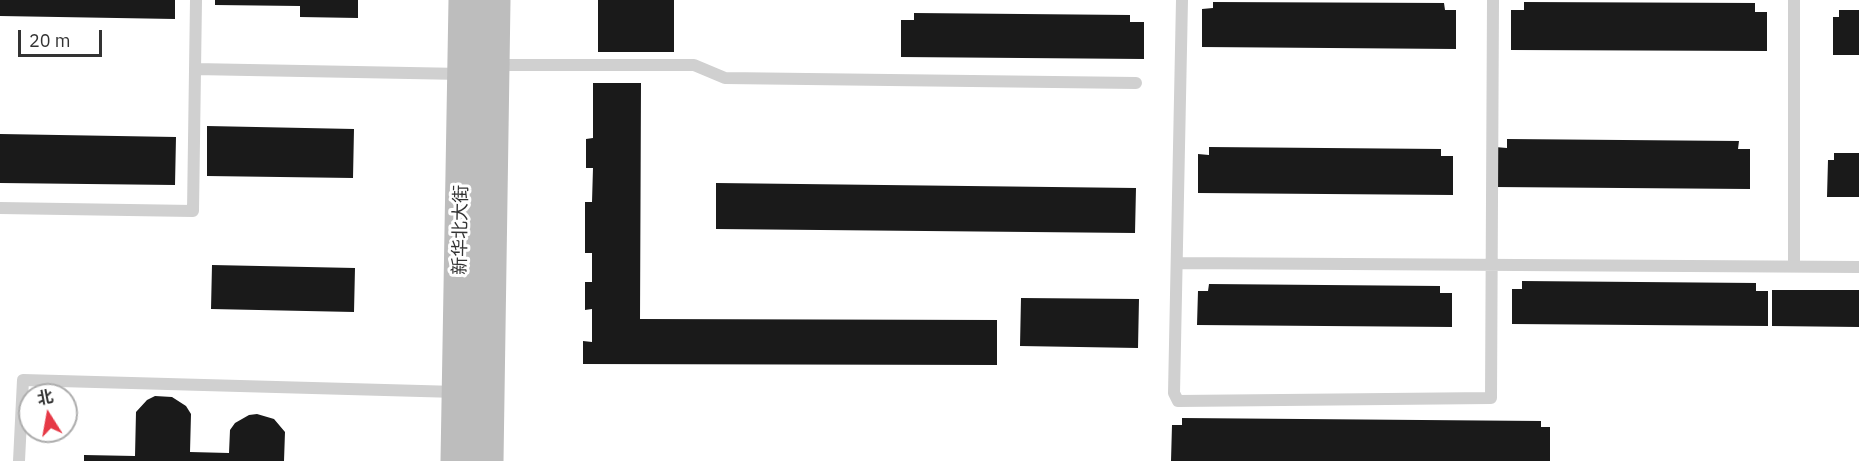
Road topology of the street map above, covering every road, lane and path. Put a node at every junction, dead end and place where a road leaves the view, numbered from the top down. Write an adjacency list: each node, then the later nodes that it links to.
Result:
1 (196, 0): 7 (lane)
2 (465, 0): 8 (main road, 新华北大街)
3 (494, 0): 8 (main road, 新华北大街)
4 (1182, 0): 11 (lane)
5 (1493, 0): 12 (lane)
6 (1794, 0): 13 (lane)
7 (195, 69): 8 (lane); 10 (lane)
8 (478, 69): 9 (lane); 15 (main road, 新华北大街); 18 (main road, 新华北大街)
9 (1136, 83)
10 (0, 208)
11 (1177, 262): 12 (lane); 12 (lane)
12 (1492, 265): 13 (lane)
13 (1794, 266): 14 (lane)
14 (1859, 267)
15 (458, 392): 16 (lane); 17 (main road, 新华北大街)
16 (19, 461)
17 (458, 461)
18 (487, 461)

